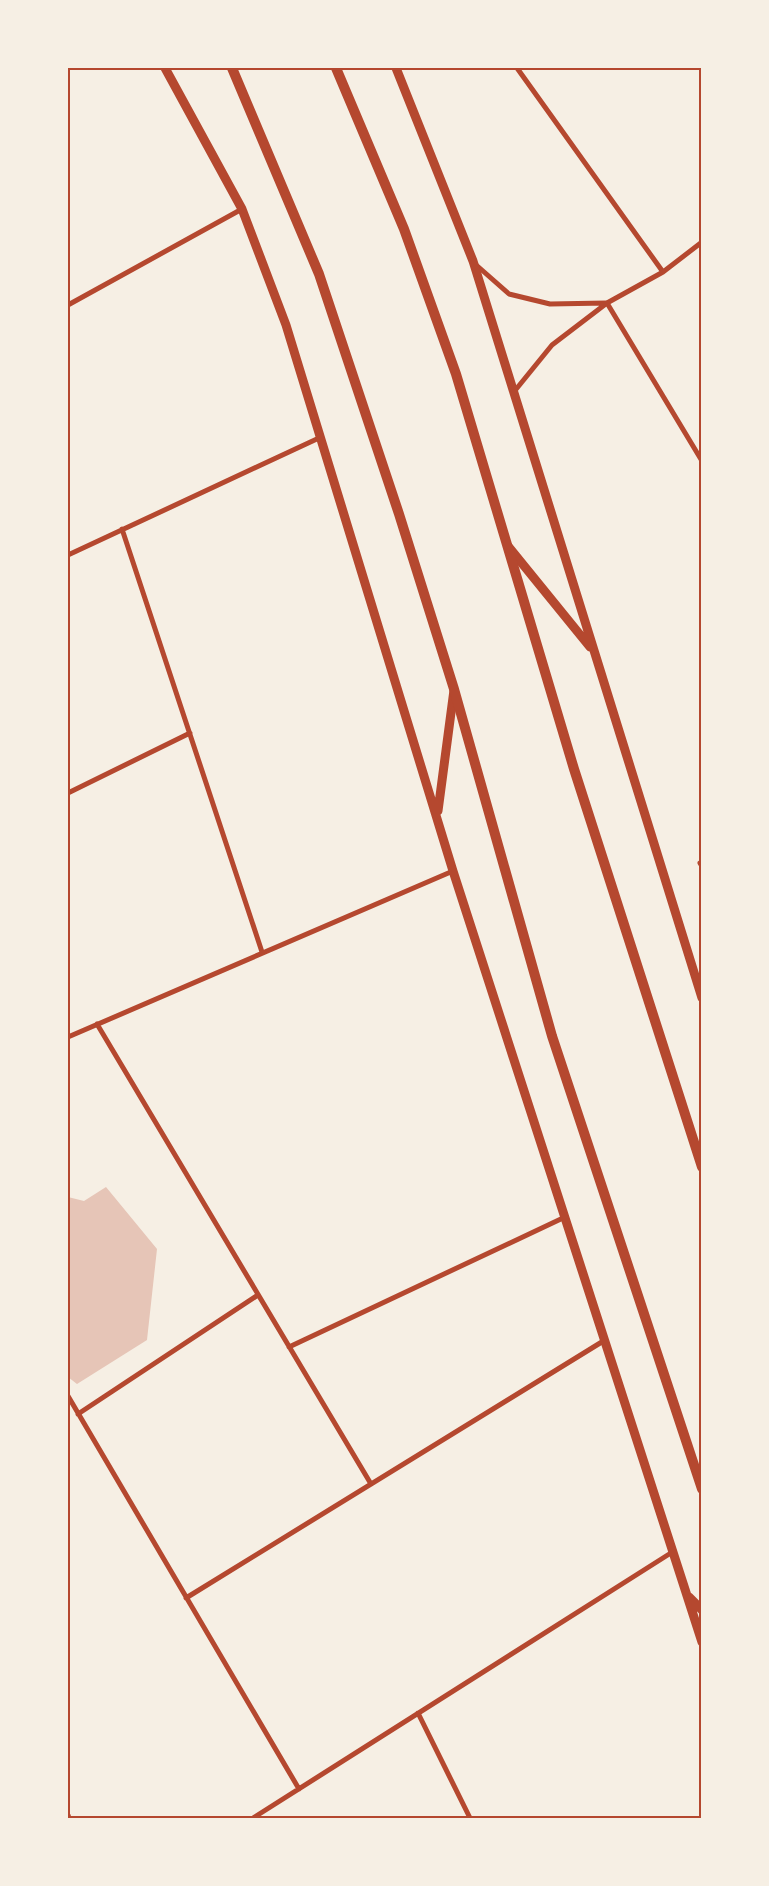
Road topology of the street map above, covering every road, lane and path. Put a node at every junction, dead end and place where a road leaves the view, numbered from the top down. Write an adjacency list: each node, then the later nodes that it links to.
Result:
1 (165, 68): 6 (street)
2 (232, 68): 19 (main road)
3 (336, 68): 16 (main road)
4 (396, 68): 8 (street)
5 (517, 68): 9 (street)
6 (242, 209): 11 (street); 13 (street)
7 (702, 242): 9 (street)
8 (473, 261): 10 (street); 12 (street)
9 (662, 272): 10 (street)
10 (607, 303): 12 (street); 14 (street)
11 (68, 305)
12 (513, 393): 18 (street)
13 (320, 438): 15 (street); 22 (street)
14 (702, 461)
15 (122, 529): 17 (street); 20 (street)
16 (507, 544): 18 (street); 30 (main road)
17 (68, 555)
18 (593, 651): 27 (street)
19 (454, 689): 22 (street); 38 (main road)
20 (190, 733): 21 (street); 26 (street)
21 (68, 793)
22 (438, 815): 25 (street)
23 (702, 862): 24 (street)
24 (702, 866)
25 (453, 871): 26 (street); 31 (street)
26 (262, 952): 28 (street)
27 (702, 998)
28 (97, 1024): 29 (street); 32 (street)
29 (68, 1037)
30 (702, 1166)
31 (563, 1218): 33 (street); 34 (street)
32 (258, 1295): 34 (street); 36 (street)
33 (605, 1339): 37 (street); 39 (street)
34 (289, 1347): 37 (street)
35 (68, 1396): 36 (street)
36 (78, 1414): 41 (street)
37 (371, 1484): 41 (street)
38 (702, 1489)
39 (674, 1551): 40 (street); 44 (street)
40 (687, 1595): 42 (street); 43 (street)
41 (186, 1598): 45 (street)
42 (702, 1610)
43 (702, 1642)
44 (418, 1713): 45 (street); 49 (street)
45 (299, 1789): 48 (street)
46 (68, 1815): 47 (street)
47 (69, 1818)
48 (253, 1818)
49 (470, 1818)

